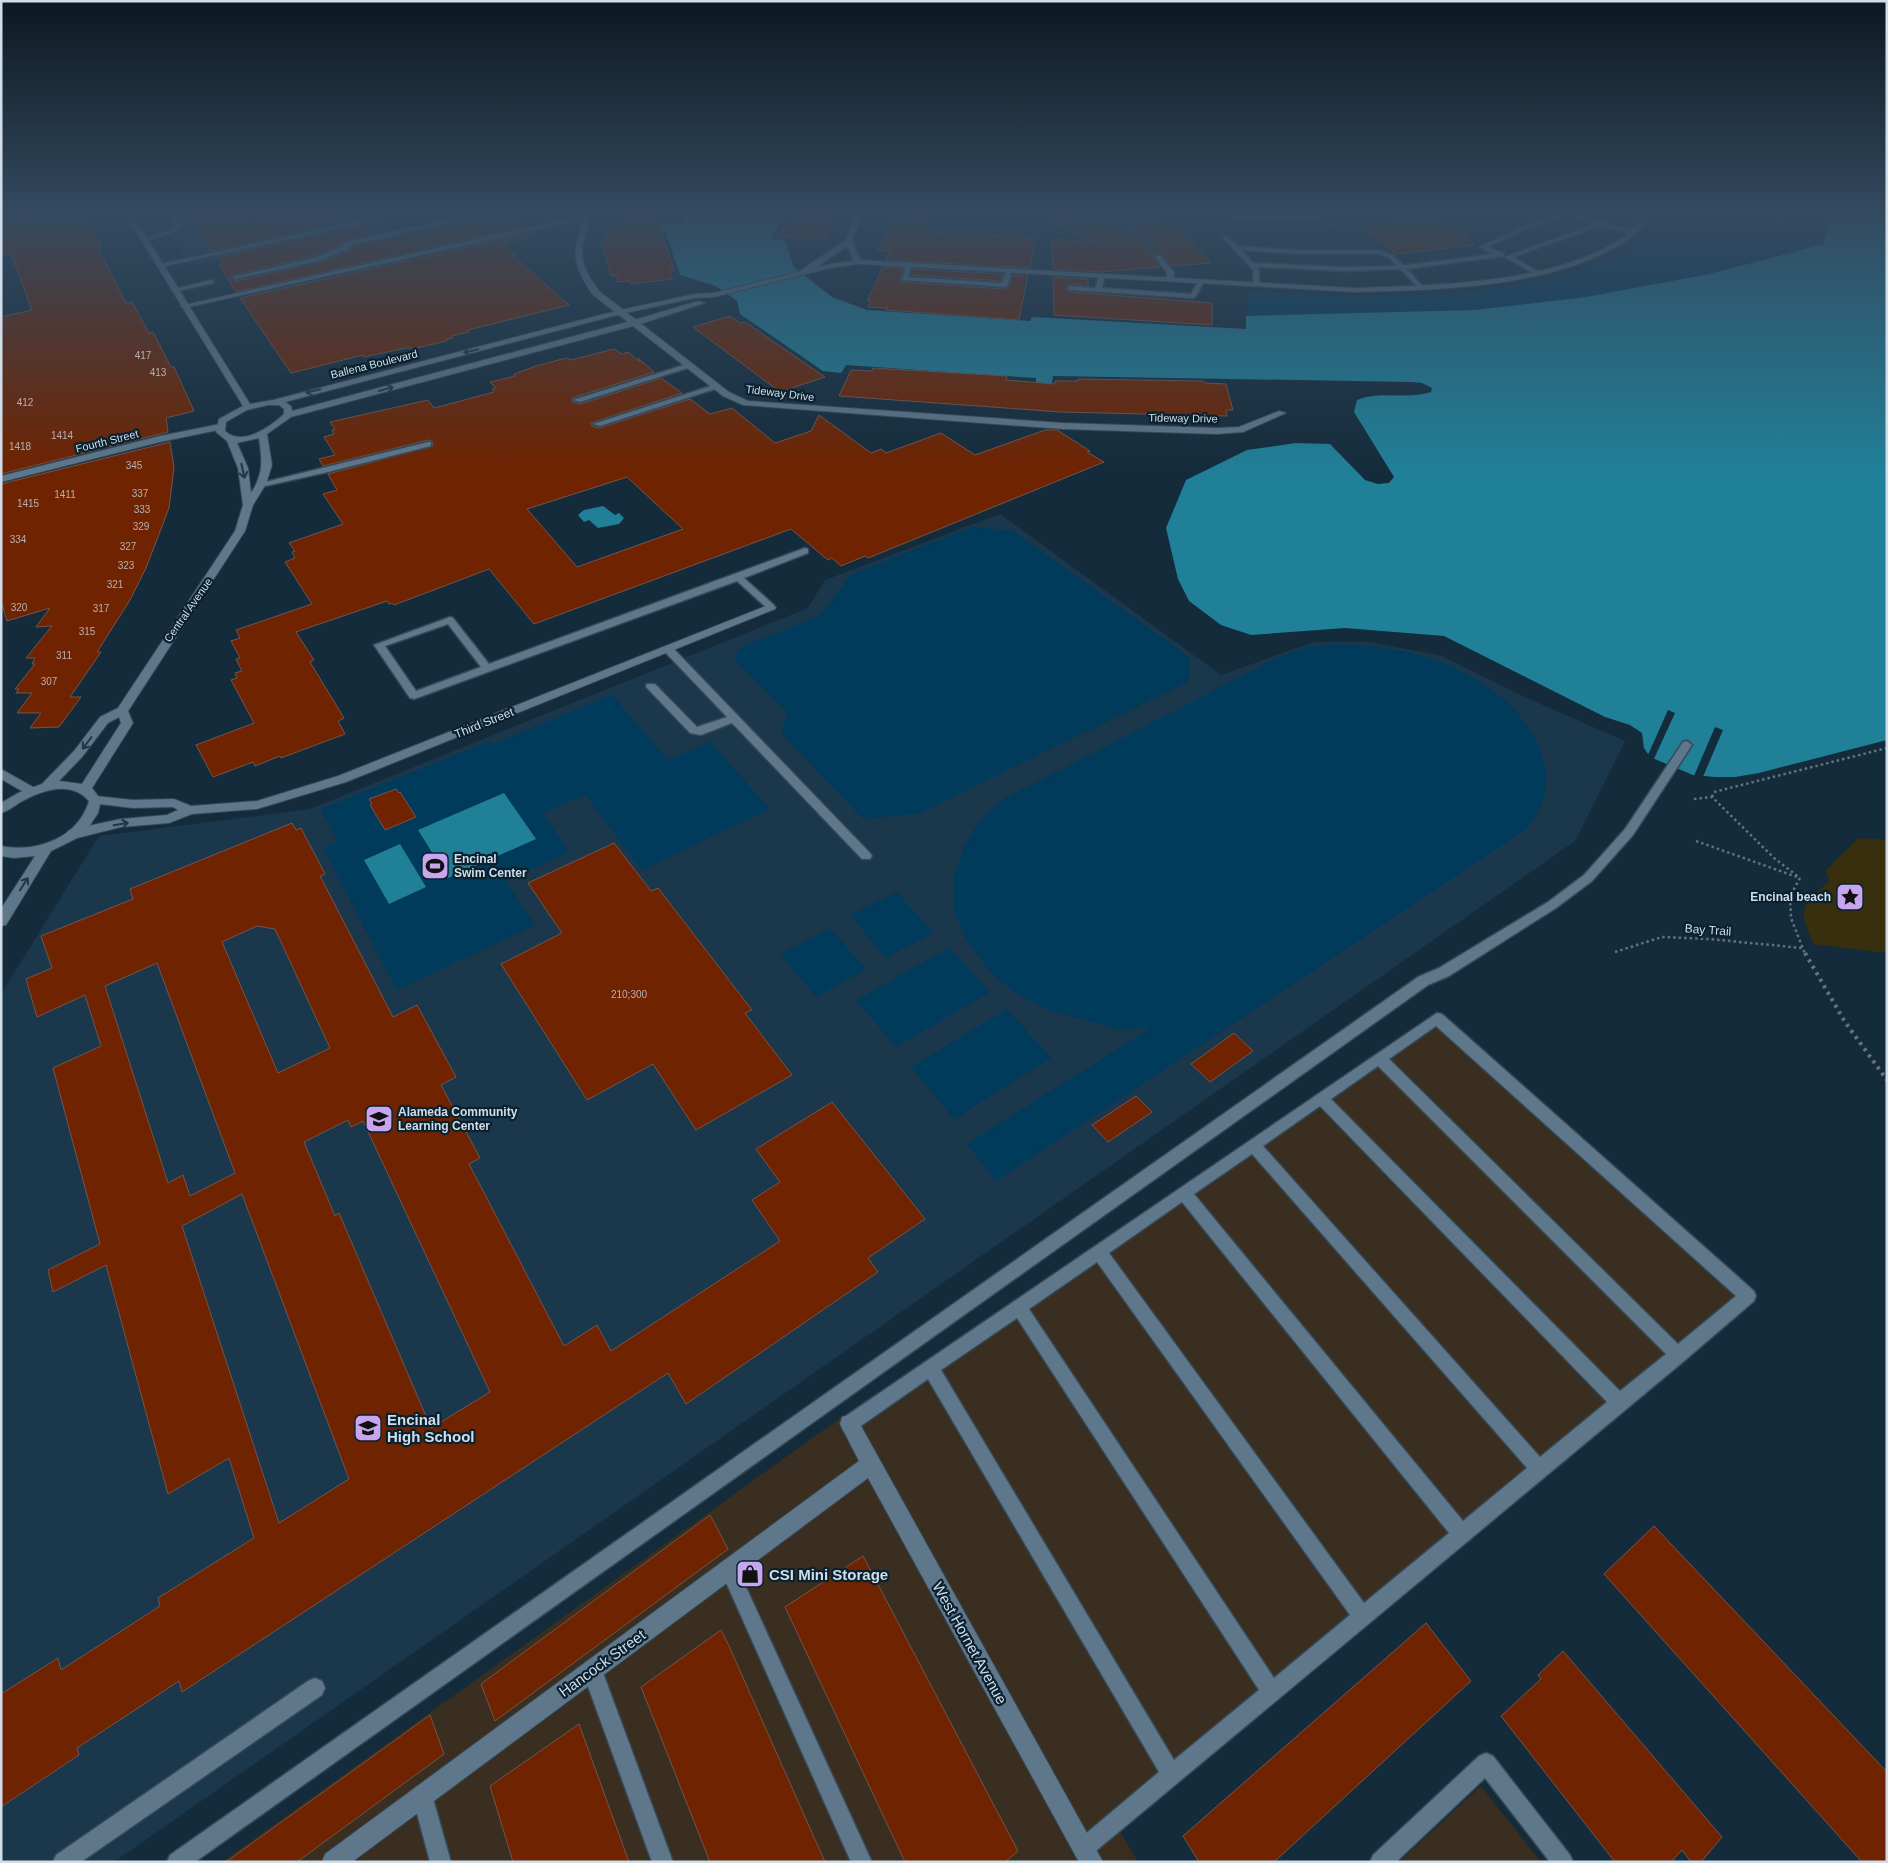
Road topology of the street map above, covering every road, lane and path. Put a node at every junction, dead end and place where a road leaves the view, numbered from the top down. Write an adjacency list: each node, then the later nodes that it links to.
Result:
1 (180, 299): 6 (street)
2 (215, 299): 6 (street, Tideway Drive)
3 (604, 299): 7 (street, Tideway Drive)
4 (681, 299): 7 (street, Ballena Boulevard)
5 (709, 299): 8 (street, Ballena Boulevard)
6 (184, 306): 13 (street)
7 (620, 312): 8 (street, Tideway Drive); 12 (street, Ballena Boulevard, one-way to 12)
8 (634, 324): 9 (street, Tideway Drive); 15 (street, Ballena Boulevard, one-way to 8)
9 (690, 366): 10 (street, Tideway Drive); 11 (lane)
10 (716, 386): 14 (street, Tideway Drive); 16 (lane)
11 (577, 400)
12 (274, 402): 13 (street, Ballena Boulevard); 15 (street)
13 (248, 407): 17 (street, Ballena Boulevard)
14 (1282, 413)
15 (288, 415): 18 (street)
16 (597, 424)
17 (220, 427): 19 (street, Central Avenue); 21 (street, Fourth Street)
18 (263, 434): 19 (street); 22 (street, Central Avenue)
19 (231, 440): 23 (street, Central Avenue, one-way to 23)
20 (428, 444): 22 (lane)
21 (1, 479)
22 (261, 484): 23 (street, Central Avenue)
23 (248, 505): 30 (street, Central Avenue)
24 (804, 551): 25 (lane)
25 (738, 577): 26 (lane); 28 (lane)
26 (771, 607): 27 (street, Third Street)
27 (668, 649): 31 (lane); 42 (street, Third Street)
28 (487, 668): 28 (lane)
29 (651, 686): 31 (lane)
30 (122, 711): 35 (street, Central Avenue, one-way to 35); 36 (street, Central Avenue)
31 (734, 718): 47 (lane)
32 (1687, 745): 75 (lane)
33 (1887, 748): 38 (path)
34 (1, 773): 37 (street)
35 (47, 786): 36 (street); 37 (street)
36 (85, 789): 40 (street)
37 (31, 791): 41 (street)
38 (1712, 797): 39 (path); 48 (path)
39 (1694, 799)
40 (94, 800): 42 (street, Third Street); 43 (street)
41 (1, 809)
42 (190, 810): 43 (street, Third Street, one-way to 42)
43 (73, 834): 45 (street)
44 (1696, 841): 48 (path)
45 (47, 848): 46 (street); 49 (street, one-way to 45)
46 (3, 855)
47 (866, 856)
48 (1800, 878): 50 (path)
49 (1, 921)
50 (1802, 948): 51 (path, Bay Trail); 53 (path)
51 (1615, 952)
52 (1379, 1058): 54 (lane); 59 (lane); 59 (lane)
53 (1887, 1080)
54 (1321, 1098): 55 (lane); 61 (lane)
55 (1253, 1145): 56 (lane); 64 (lane)
56 (1184, 1193): 57 (lane); 65 (lane)
57 (1099, 1252): 58 (lane); 67 (lane)
58 (1019, 1307): 60 (lane); 70 (lane)
59 (1678, 1356): 61 (lane)
60 (931, 1368): 62 (lane); 71 (lane)
61 (1620, 1403): 64 (lane)
62 (849, 1424): 63 (street, West Hornet Avenue)
63 (871, 1464): 66 (street, Hancock Street); 73 (street, West Hornet Avenue)
64 (1540, 1470): 65 (lane)
65 (1462, 1534): 67 (lane)
66 (730, 1569): 68 (street, Hancock Street); 79 (lane)
67 (1363, 1617): 70 (lane)
68 (592, 1670): 72 (street, Hancock Street); 78 (lane)
69 (315, 1688): 74 (lane)
70 (1272, 1692): 71 (lane)
71 (1172, 1775): 73 (lane)
72 (422, 1796): 76 (street, Hancock Street); 77 (lane)
73 (1088, 1855)
74 (63, 1862)
75 (177, 1862)
76 (333, 1862)
77 (441, 1862)
78 (663, 1862)
79 (862, 1862)
80 (1380, 1862): 81 (lane)
81 (1563, 1862)

